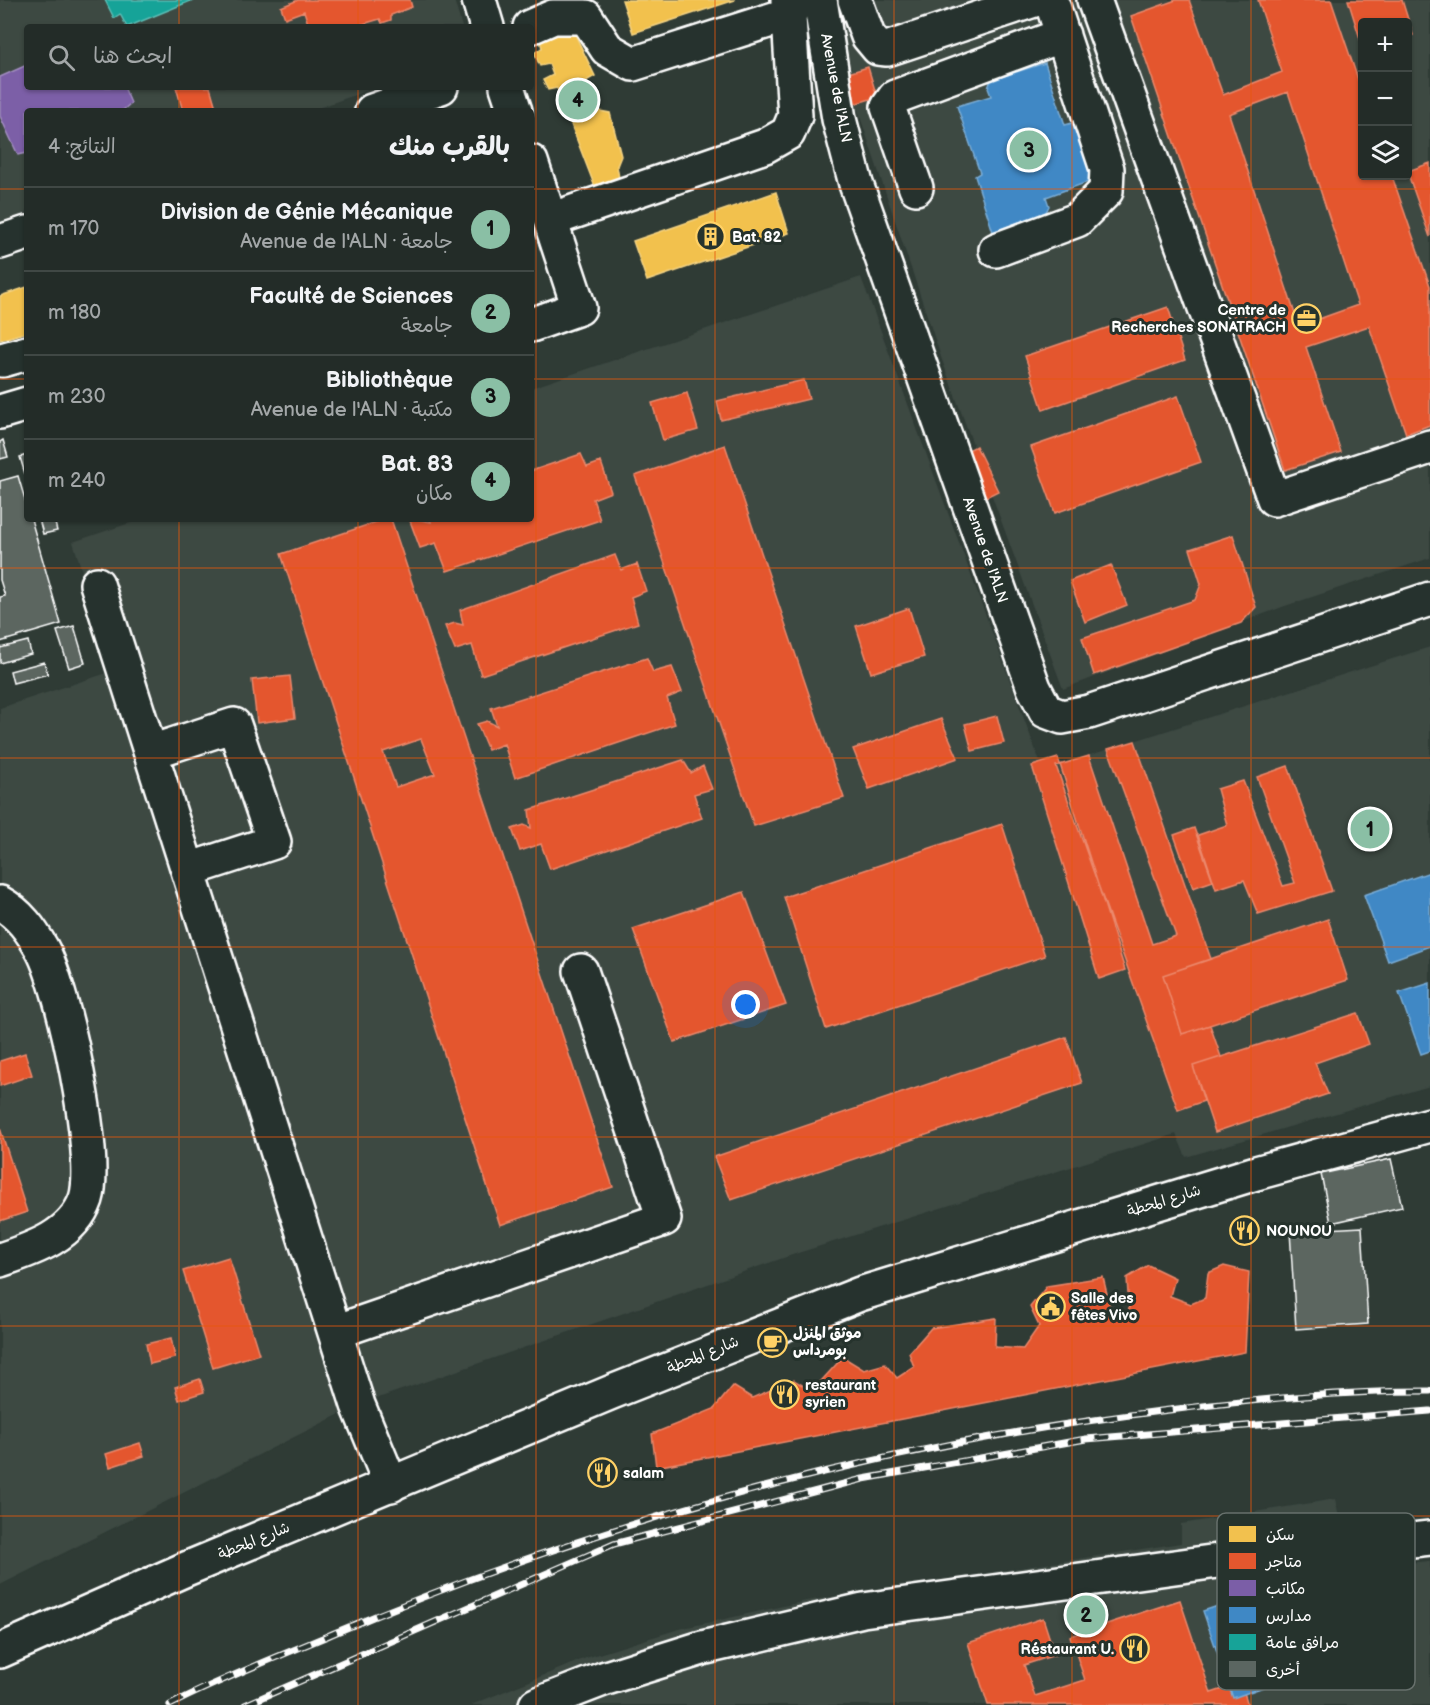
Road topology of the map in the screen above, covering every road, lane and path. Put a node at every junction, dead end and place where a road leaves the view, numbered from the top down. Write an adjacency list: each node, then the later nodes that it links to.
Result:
1 (478, 0): 9 (street)
2 (820, 0): 27 (street, Avenue de l'ALN)
3 (855, 0): 4 (street)
4 (1034, 0)
5 (1051, 0): 11 (street)
6 (1094, 0): 25 (street)
7 (789, 7): 8 (street); 18 (street)
8 (586, 9): 10 (street)
9 (486, 24)
10 (534, 25)
11 (1063, 35): 17 (street); 21 (street)
12 (432, 90): 14 (street)
13 (508, 90): 15 (street)
14 (381, 108)
15 (513, 108)
16 (534, 171): 18 (street)
17 (916, 188)
18 (550, 220): 22 (street)
19 (24, 234): 20 (street)
20 (0, 242)
21 (996, 250)
22 (534, 324)
23 (24, 405): 24 (street)
24 (0, 412)
25 (1430, 447)
26 (97, 584): 28 (street)
27 (1430, 599)
28 (151, 752): 29 (street); 29 (street)
29 (188, 870): 34 (street)
30 (0, 903): 33 (street)
31 (581, 971): 34 (street)
32 (1430, 1125): 35 (street, شارع المحطة)
33 (0, 1260)
34 (335, 1332): 35 (street)
35 (391, 1485): 39 (street, شارع المحطة)
36 (1430, 1538): 37 (street)
37 (1415, 1540)
38 (1217, 1561): 40 (street)
39 (0, 1651)
40 (607, 1692): 41 (street)
41 (536, 1705)

